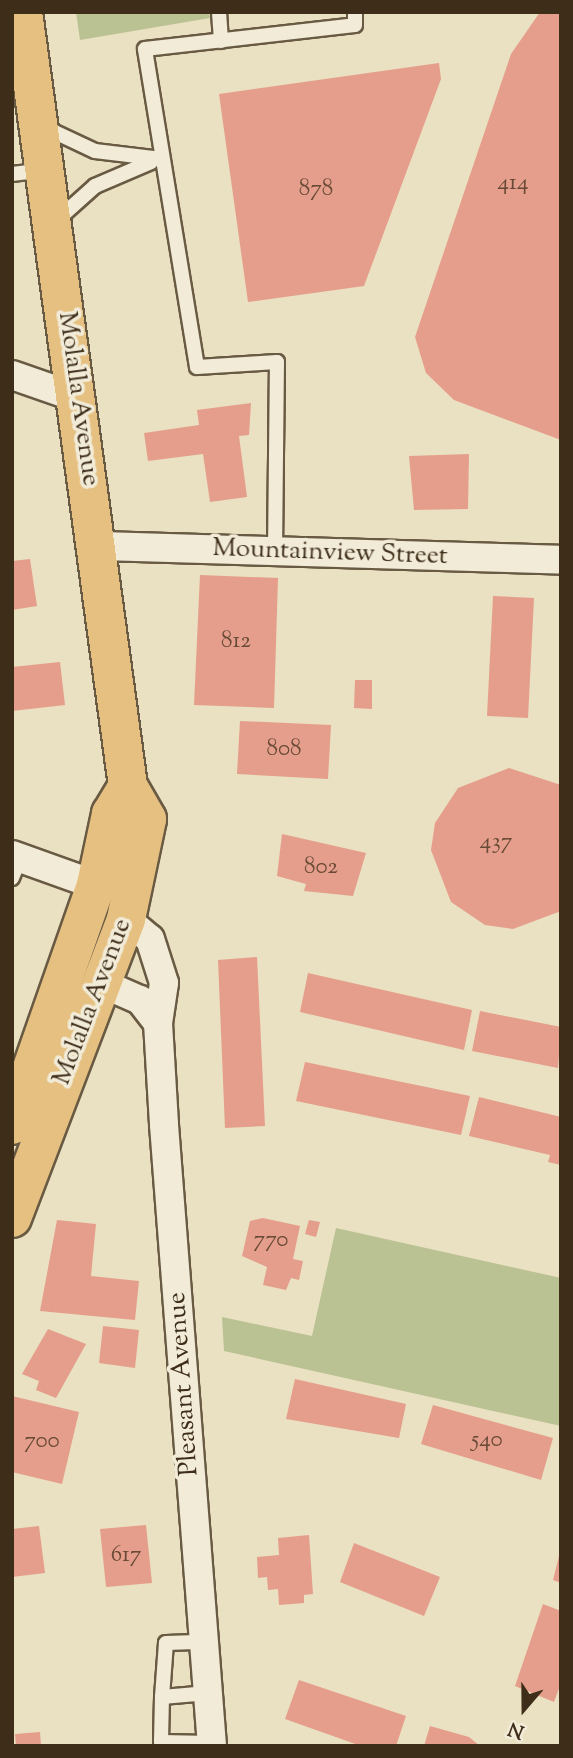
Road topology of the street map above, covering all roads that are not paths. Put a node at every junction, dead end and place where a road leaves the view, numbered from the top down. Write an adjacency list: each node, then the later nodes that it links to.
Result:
1 (23, 12): 5 (main road, Molalla Avenue)
2 (219, 12): 4 (lane)
3 (355, 12): 4 (lane)
4 (221, 40): 6 (lane)
5 (39, 125): 6 (lane); 7 (main road, Molalla Avenue)
6 (162, 159): 8 (lane); 12 (lane)
7 (29, 172): 8 (main road, Molalla Avenue)
8 (54, 224): 10 (main road, Molalla Avenue)
9 (12, 375): 10 (street)
10 (78, 398): 11 (main road, Molalla Avenue)
11 (99, 546): 12 (street, Mountainview Street); 14 (main road, Molalla Avenue)
12 (275, 551): 13 (street, Mountainview Street)
13 (561, 560)
14 (128, 786): 16 (main road, Molalla Avenue); 17 (main road, Molalla Avenue)
15 (15, 864): 16 (street)
16 (96, 885): 20 (main road); 21 (main road, Molalla Avenue)
17 (126, 919): 18 (main road, Molalla Avenue); 19 (street, Pleasant Avenue)
18 (101, 983): 19 (street); 20 (main road, Molalla Avenue)
19 (158, 1023): 23 (street, Pleasant Avenue)
20 (80, 1033): 22 (main road, Molalla Avenue)
21 (12, 1125)
22 (12, 1218)
23 (204, 1642): 24 (street, Pleasant Avenue); 25 (lane)
24 (208, 1693): 25 (lane); 26 (street, Pleasant Avenue)
25 (162, 1697): 26 (lane)
26 (212, 1744)

